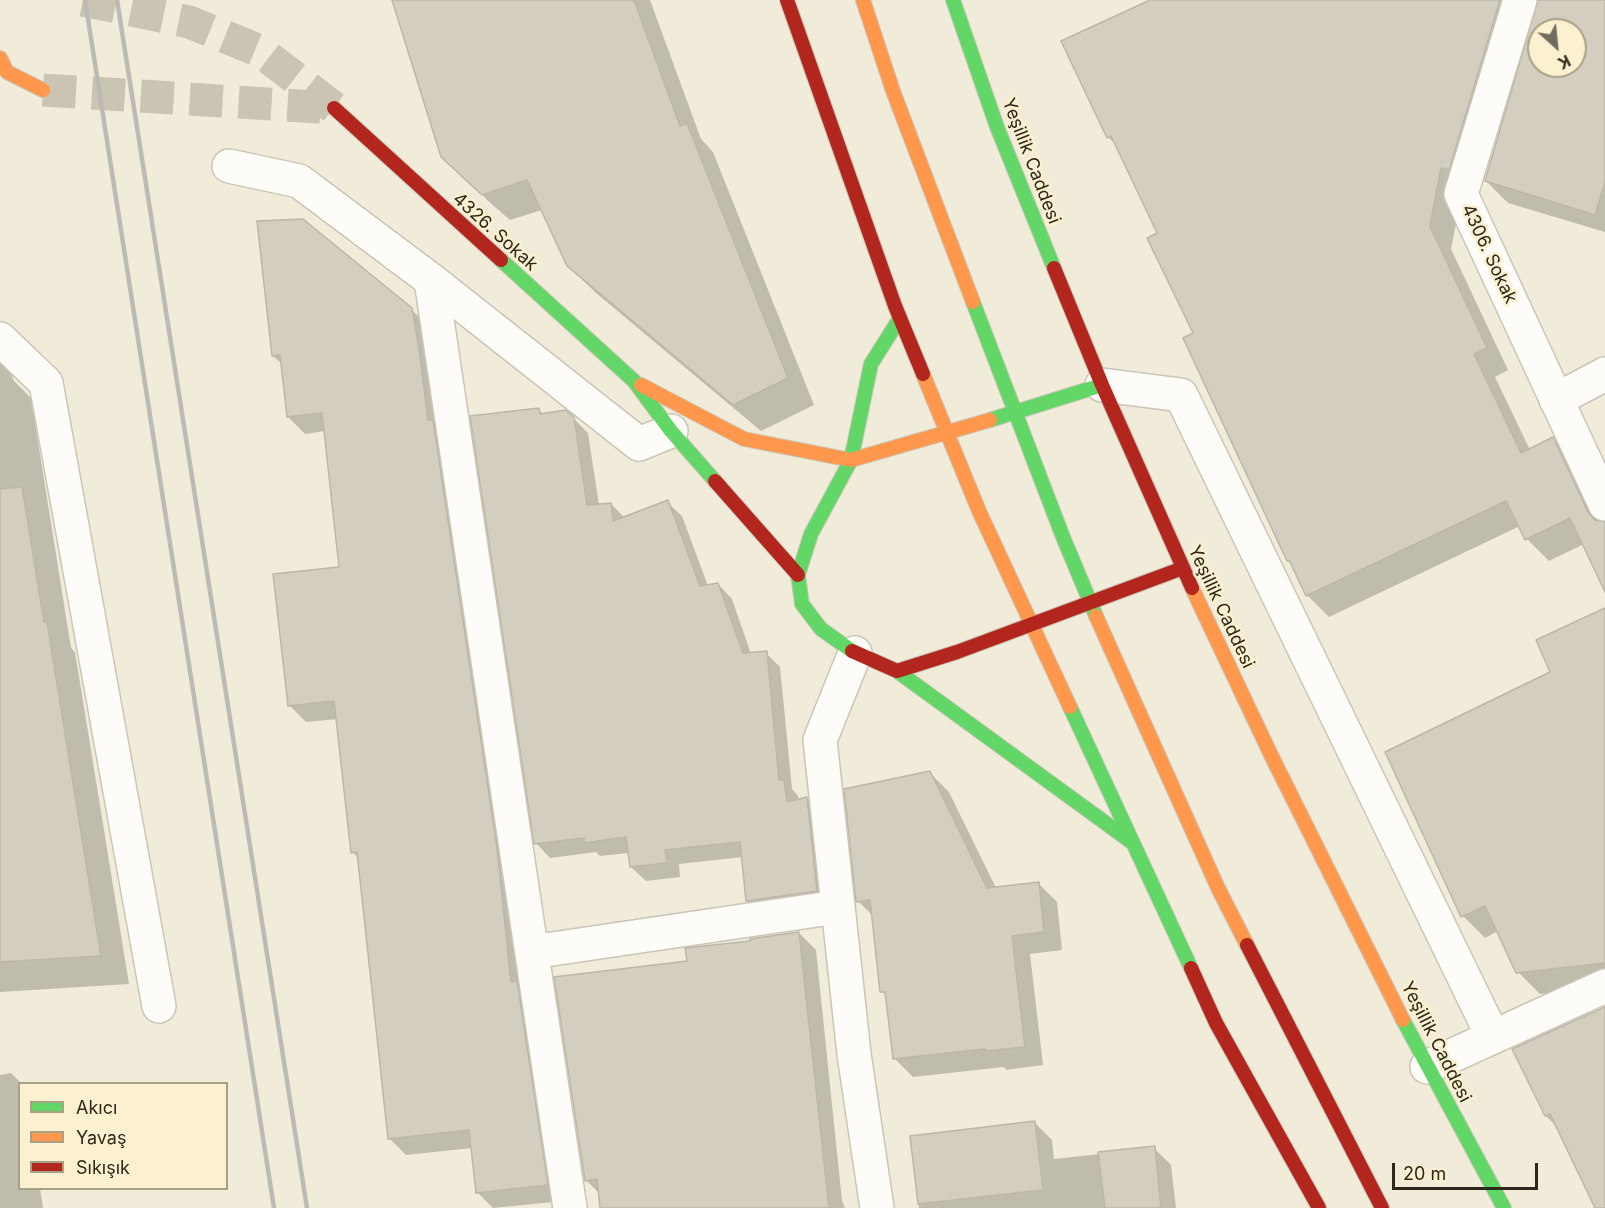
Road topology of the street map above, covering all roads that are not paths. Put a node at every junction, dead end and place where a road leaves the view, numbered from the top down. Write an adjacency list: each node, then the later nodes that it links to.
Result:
1 (787, 0): 10 (main road)
2 (863, 0): 16 (main road)
3 (953, 0): 14 (main road, Yeşillik Caddesi)
4 (1520, 0): 15 (street, 4306. Sokak)
5 (0, 58): 6 (main road)
6 (43, 90)
7 (334, 108): 13 (main road, 4326. Sokak)
8 (229, 166): 9 (street)
9 (431, 280): 17 (street); 29 (street)
10 (900, 318): 18 (main road); 19 (main road)
11 (0, 339): 31 (street)
12 (1605, 374): 15 (street)
13 (634, 381): 17 (main road); 19 (main road)
14 (1102, 386): 16 (main road); 21 (main road, Yeşillik Caddesi); 32 (street)
15 (1556, 400): 20 (street, 4306. Sokak)
16 (1015, 413): 18 (main road); 23 (main road)
17 (671, 431): 22 (main road)
18 (946, 431): 19 (main road); 24 (main road)
19 (851, 460): 22 (main road)
20 (1605, 504)
21 (1183, 568): 23 (main road); 33 (main road, Yeşillik Caddesi)
22 (798, 574): 25 (main road)
23 (1090, 602): 24 (main road); 37 (main road)
24 (1032, 624): 26 (main road); 27 (main road)
25 (855, 653): 26 (main road); 28 (street)
26 (897, 671): 27 (main road)
27 (1134, 844): 36 (main road)
28 (837, 907): 29 (street); 35 (street)
29 (532, 952): 34 (street)
30 (1605, 986): 32 (street)
31 (159, 1006)
32 (1493, 1037): 33 (street)
33 (1426, 1067): 38 (main road, Yeşillik Caddesi)
34 (570, 1208)
35 (877, 1208)
36 (1318, 1208)
37 (1382, 1208)
38 (1504, 1208)

